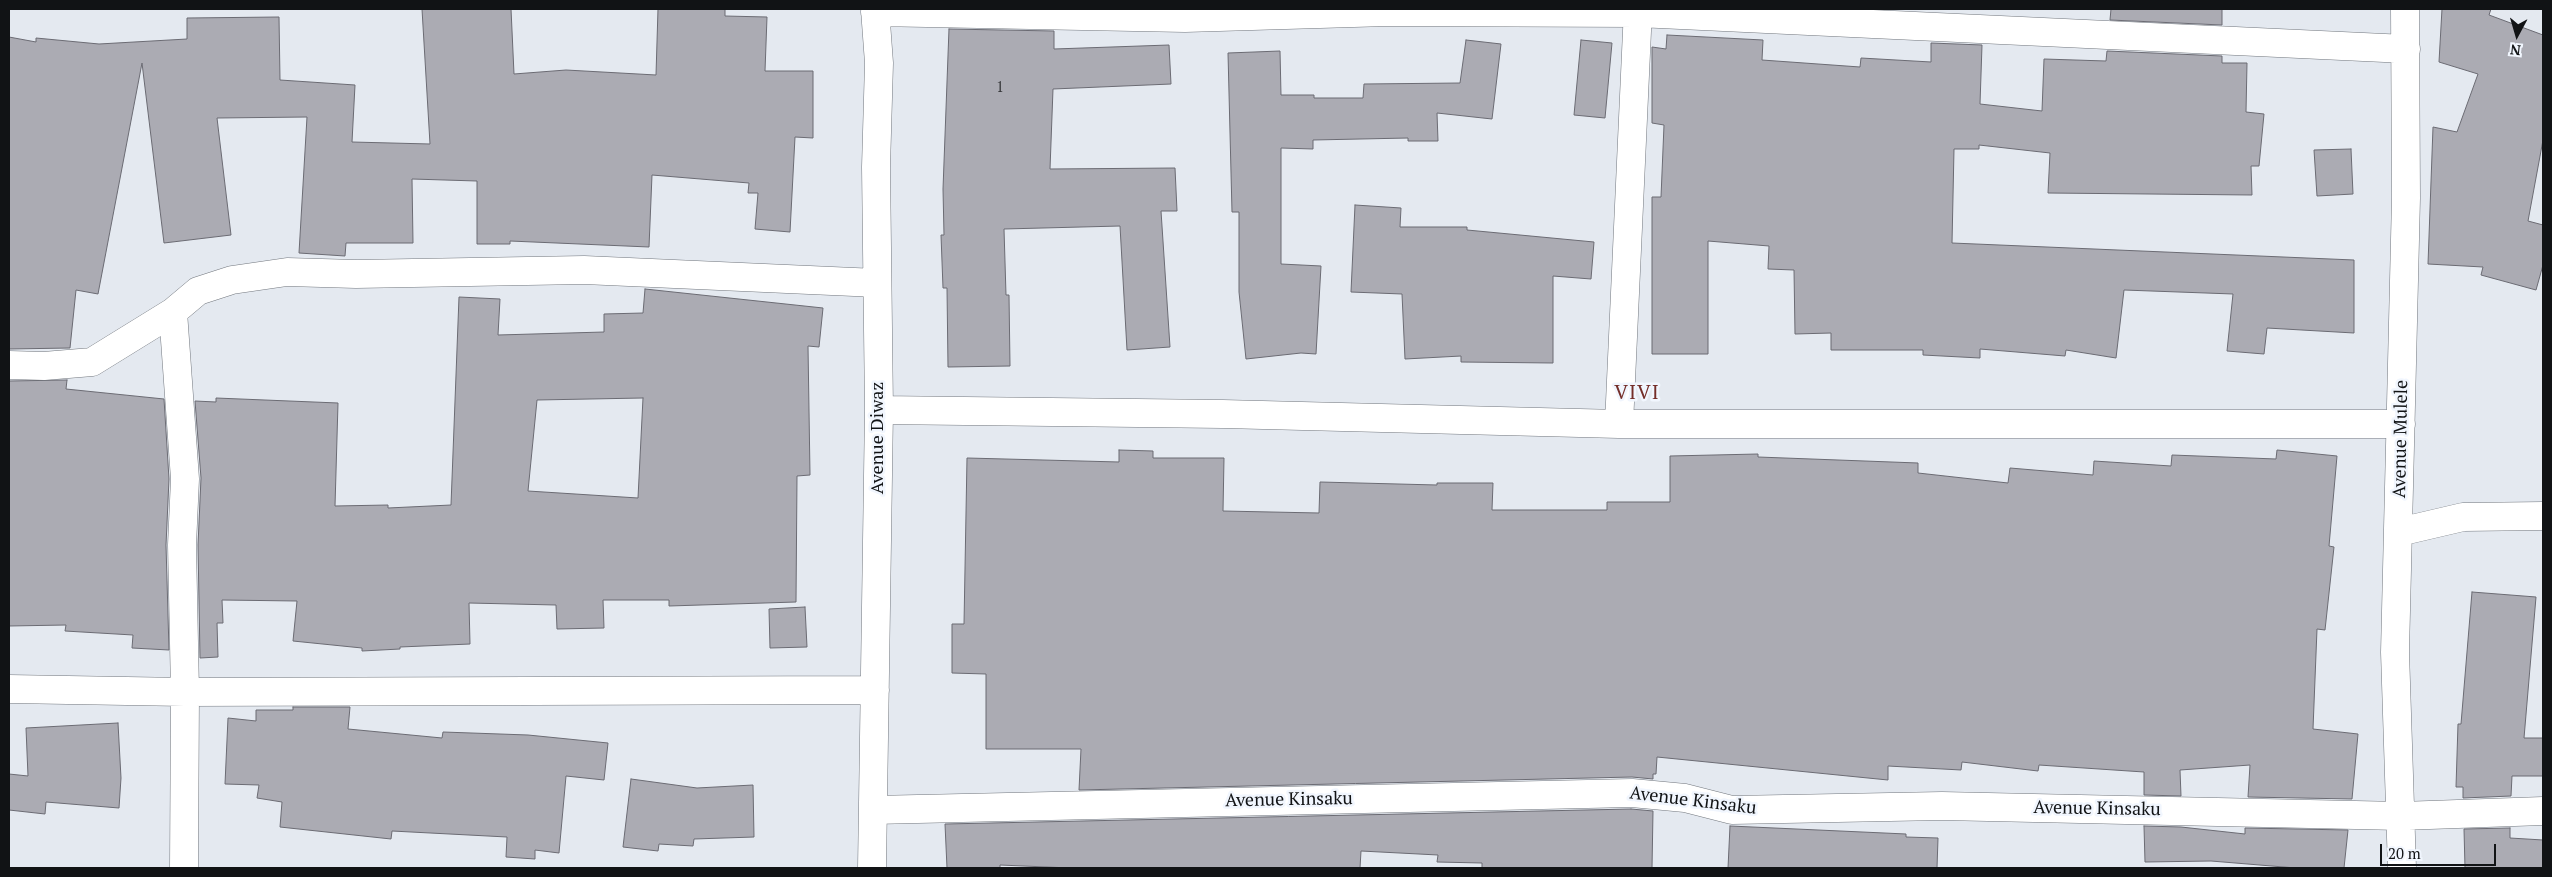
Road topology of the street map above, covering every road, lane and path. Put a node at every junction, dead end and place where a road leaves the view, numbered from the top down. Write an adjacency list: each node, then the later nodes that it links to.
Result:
1 (2405, 9): 4 (street, Avenue Mulele)
2 (875, 10): 3 (street); 5 (street, Avenue Diwaz)
3 (1638, 11): 4 (street); 9 (street)
4 (2406, 49): 10 (street, Avenue Mulele)
5 (877, 283): 6 (street); 8 (street, Avenue Diwaz)
6 (173, 312): 7 (street); 15 (street)
7 (9, 365)
8 (879, 410): 9 (street); 14 (street, Avenue Diwaz)
9 (1619, 424): 10 (street)
10 (2401, 424): 12 (street, Avenue Mulele)
11 (2543, 516): 12 (street)
12 (2399, 532): 18 (street, Avenue Mulele)
13 (9, 690): 15 (street)
14 (875, 690): 15 (street); 16 (street, Avenue Diwaz)
15 (185, 692): 19 (street)
16 (873, 810): 18 (street, Avenue Kinsaku); 20 (street, Avenue Diwaz)
17 (2543, 811): 18 (street, Avenue Kinsaku)
18 (2401, 816): 21 (street, Avenue Mulele)
19 (184, 868)
20 (872, 868)
21 (2402, 868)

